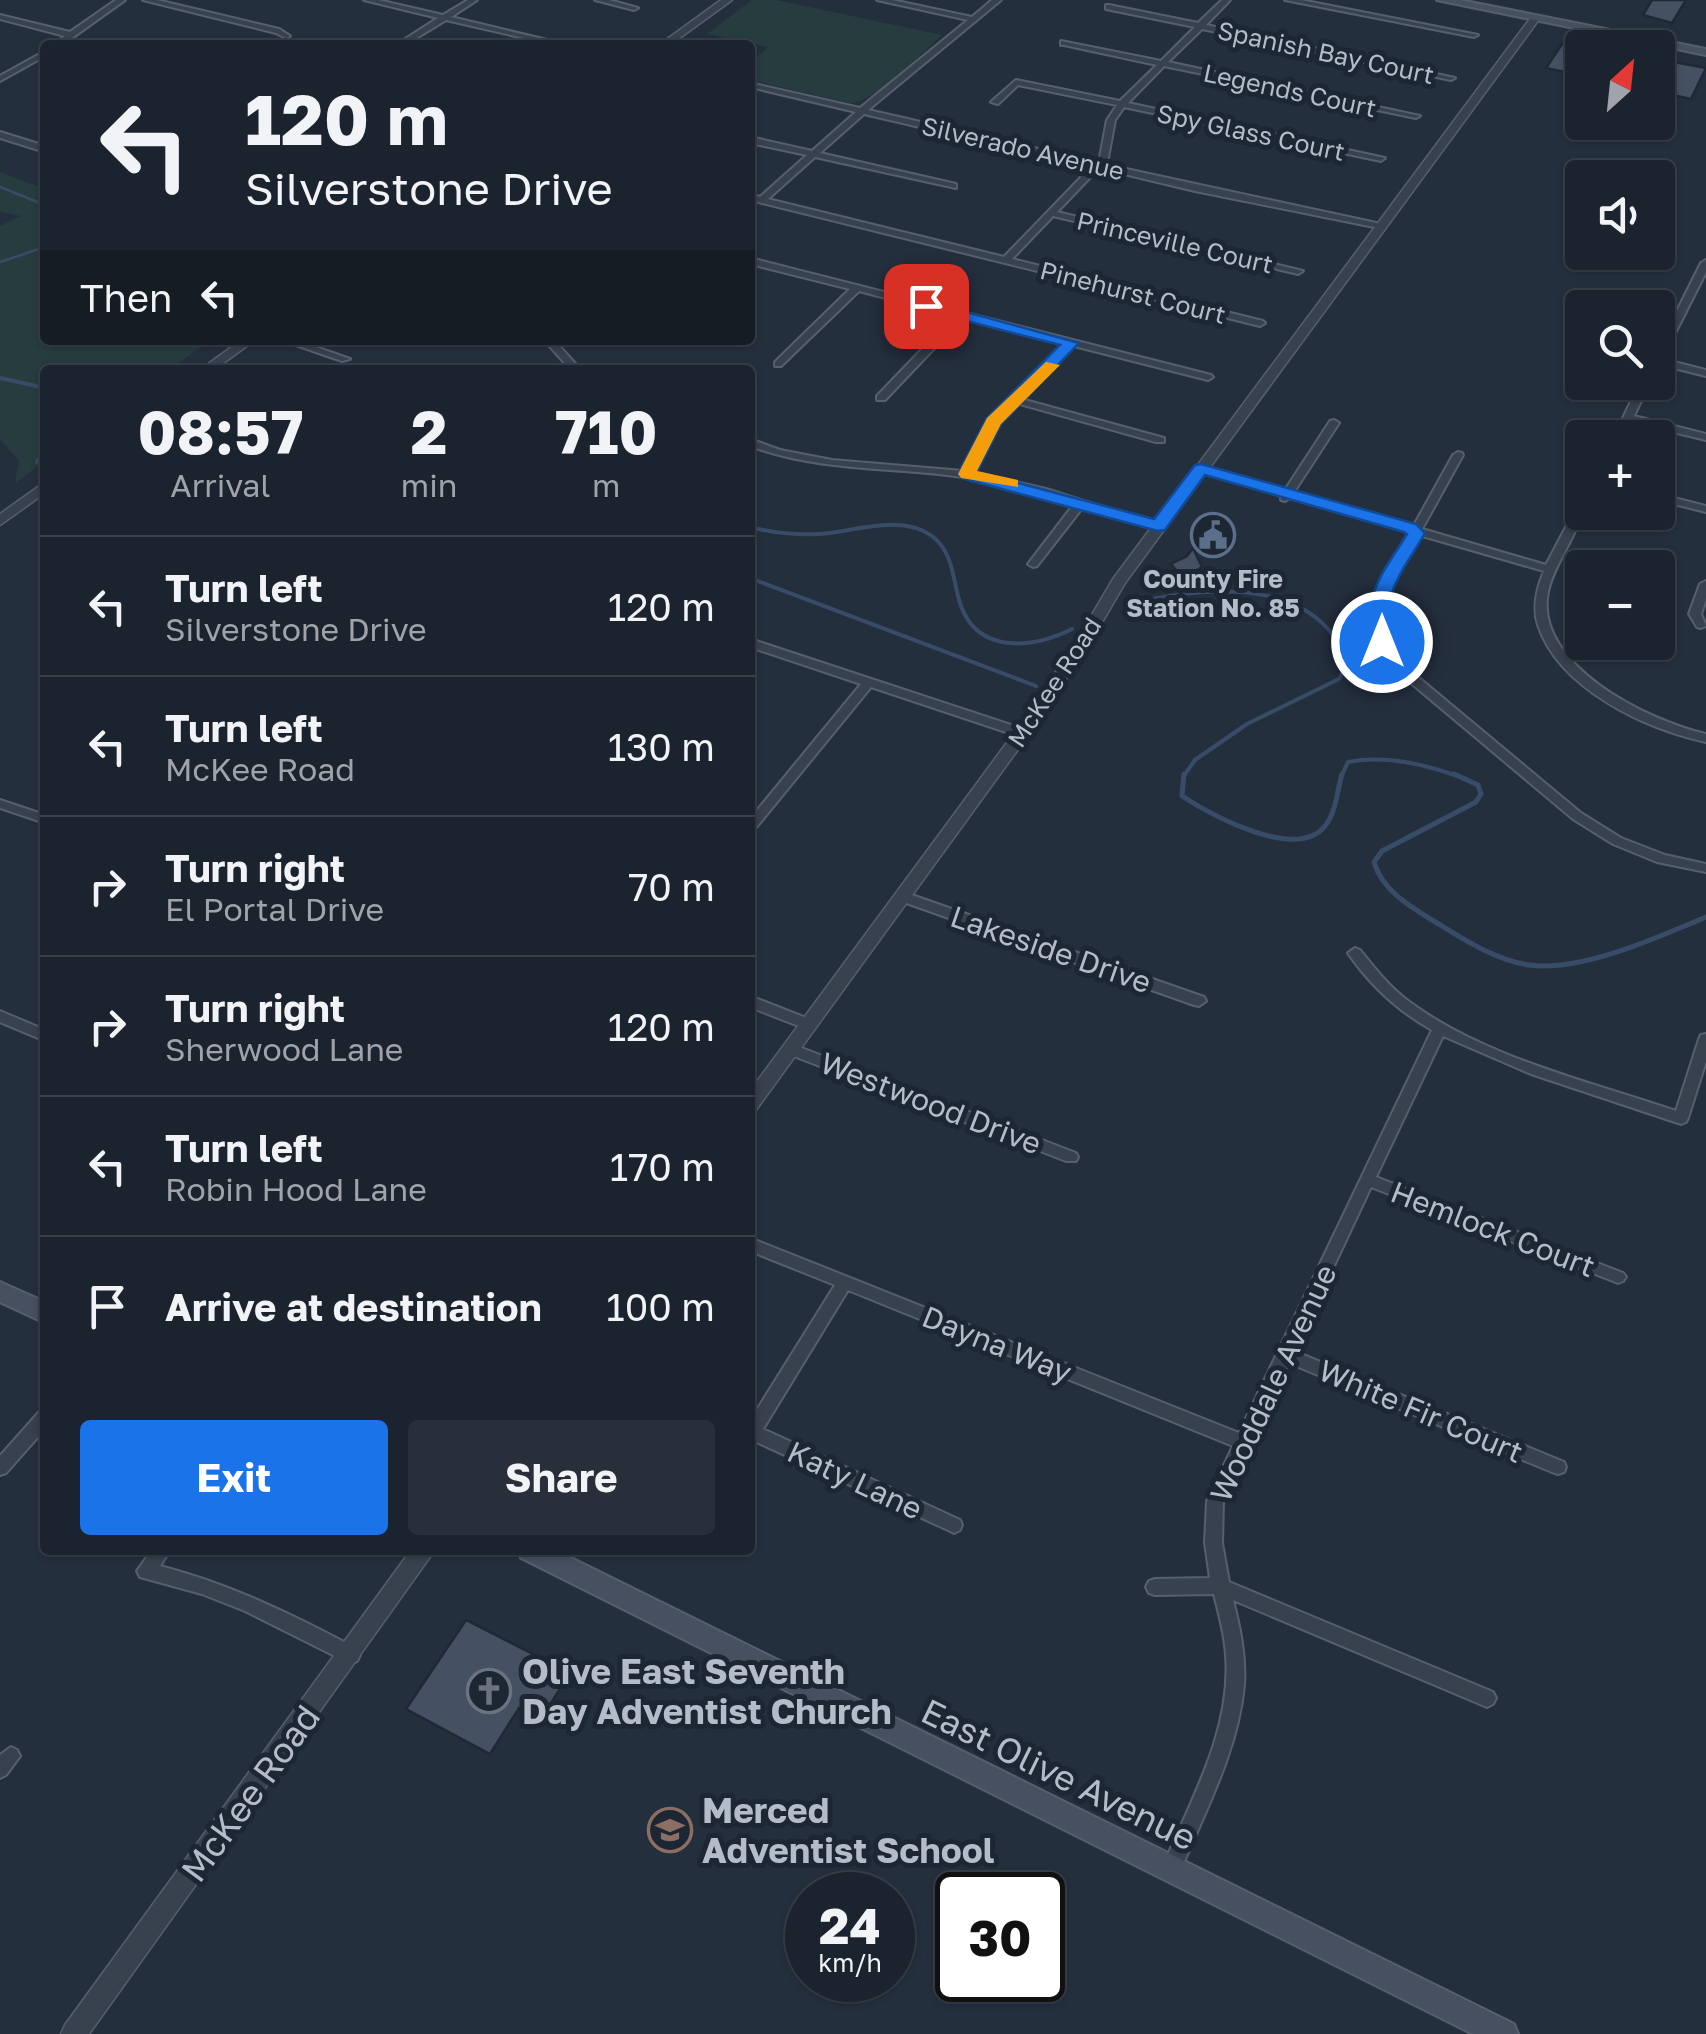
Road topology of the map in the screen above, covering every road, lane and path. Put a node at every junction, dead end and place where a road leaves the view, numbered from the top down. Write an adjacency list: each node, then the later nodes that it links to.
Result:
1 (122, 0): 19 (street)
2 (147, 0): 21 (street)
3 (368, 0): 15 (street)
4 (474, 0): 15 (street)
5 (599, 0): 12 (street)
6 (727, 0): 25 (street)
7 (881, 0): 17 (street)
8 (997, 0): 17 (street)
9 (1226, 0): 18 (street)
10 (1290, 0): 20 (street)
11 (1443, 0): 16 (main road)
12 (634, 8)
13 (1109, 8): 18 (street, Spanish Bay Court)
14 (0, 18): 19 (street)
15 (444, 18): 23 (street); 24 (street)
16 (1535, 18): 27 (main road); 49 (street, McKee Road)
17 (974, 20): 35 (street)
18 (1202, 26): 29 (street); 31 (street, Spanish Bay Court)
19 (72, 35): 22 (street)
20 (1474, 35)
21 (286, 36)
22 (65, 40)
23 (408, 40)
24 (542, 40)
25 (671, 40)
26 (1064, 43): 29 (street, Legends Court)
27 (1706, 49)
28 (40, 55): 30 (street)
29 (1165, 64): 34 (street); 36 (street, Legends Court)
30 (2, 76)
31 (1451, 78)
32 (755, 87): 35 (street, Silverado Avenue)
33 (995, 102): 34 (street, Spy Glass Court)
34 (1121, 105): 41 (street, Spy Glass Court); 42 (street)
35 (862, 111): 40 (street); 42 (street, Silverado Avenue)
36 (1416, 116)
37 (0, 135): 39 (street)
38 (755, 141): 40 (street)
39 (40, 148)
40 (811, 154): 44 (street); 47 (street)
41 (1381, 158)
42 (1099, 164): 45 (street, Silverado Avenue); 48 (street)
43 (1207, 175): 45 (street)
44 (952, 186)
45 (1195, 188): 49 (street, Silverado Avenue)
46 (755, 198): 47 (street, Pinehurst Court)
47 (762, 200): 50 (street, Pinehurst Court)
48 (1052, 213): 50 (street); 53 (street, Princeville Court)
49 (1380, 230): 78 (street, McKee Road)
50 (1006, 260): 56 (street, Pinehurst Court)
51 (1706, 263): 57 (street)
52 (755, 264): 54 (street)
53 (1298, 271)
54 (857, 288): 55 (street); 63 (street)
55 (960, 314): 58 (street); 69 (street)
56 (1260, 323)
57 (1675, 326)
58 (1071, 343): 68 (street); 70 (street)
59 (242, 345): 65 (street)
60 (302, 345): 62 (street)
61 (554, 345): 66 (street)
62 (345, 359)
63 (778, 364)
64 (1675, 364): 67 (street)
65 (213, 365)
66 (572, 365)
67 (1706, 372)
68 (1208, 377)
69 (881, 398)
70 (1016, 400): 75 (street); 79 (street)
71 (1636, 400): 72 (street)
72 (1628, 418): 74 (street)
73 (1334, 423): 81 (street)
74 (1706, 437)
75 (1160, 440)
76 (755, 444): 79 (street)
77 (1458, 455): 88 (street)
78 (1199, 472): 81 (street); 86 (street, McKee Road)
79 (967, 474): 83 (street)
80 (40, 490): 85 (street)
81 (1286, 497): 88 (street)
82 (1675, 502): 84 (street)
83 (1080, 504): 86 (street); 89 (street)
84 (1706, 510)
85 (0, 520)
86 (1158, 526): 95 (street, McKee Road)
87 (1571, 530): 90 (street)
88 (1416, 533): 90 (street); 100 (street)
89 (1034, 564)
90 (1552, 570): 96 (street)
91 (1706, 584): 92 (street)
92 (1701, 625)
93 (755, 645): 94 (street)
94 (868, 683): 95 (street); 99 (street)
95 (1022, 733): 101 (street, McKee Road)
96 (1706, 738)
97 (0, 804): 98 (street)
98 (40, 817)
99 (755, 821)
100 (1706, 868)
101 (903, 897): 103 (street, Lakeside Drive); 106 (street, McKee Road)
102 (1355, 953): 107 (street)
103 (1199, 1001)
104 (755, 1003): 106 (street)
105 (0, 1016): 108 (street)
106 (809, 1025): 110 (street, McKee Road)
107 (1440, 1027): 109 (street); 113 (street, Wooddale Avenue)
108 (40, 1034)
109 (1706, 1039)
110 (792, 1049): 111 (street, McKee Road); 112 (street, Westwood Drive)
111 (755, 1099)
112 (1071, 1157)
113 (1368, 1180): 115 (street, Hemlock Court); 119 (street, Wooddale Avenue)
114 (755, 1246): 116 (street, Dayna Way)
115 (1618, 1277)
116 (844, 1283): 121 (street, Katy Lane); 123 (street, Dayna Way)
117 (0, 1291): 118 (main road)
118 (40, 1311)
119 (1284, 1354): 123 (street, Wooddale Avenue); 124 (street, White Fir Court)
120 (40, 1423): 125 (street)
121 (755, 1427)
122 (755, 1433): 126 (street, Katy Lane)
123 (1245, 1443): 130 (street, Wooddale Avenue)
124 (1558, 1467)
125 (0, 1468)
126 (954, 1526)
127 (158, 1555): 132 (street)
128 (420, 1555): 132 (street, McKee Road)
129 (540, 1555): 134 (main road, East Olive Avenue)
130 (1218, 1586): 131 (street); 133 (street); 134 (street, Wooddale Avenue)
131 (1154, 1587)
132 (350, 1655): 135 (street, McKee Road)
133 (1487, 1698)
134 (1171, 1869): 136 (main road, East Olive Avenue)
135 (74, 2034)
136 (1504, 2034)

